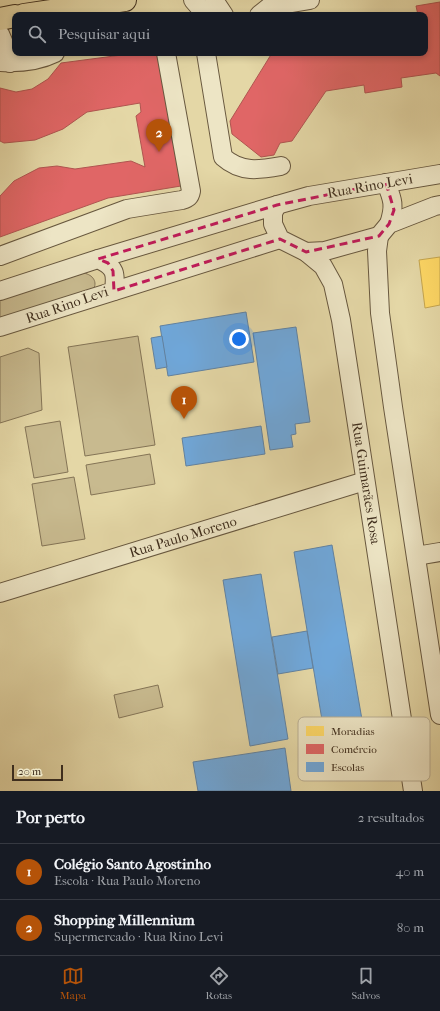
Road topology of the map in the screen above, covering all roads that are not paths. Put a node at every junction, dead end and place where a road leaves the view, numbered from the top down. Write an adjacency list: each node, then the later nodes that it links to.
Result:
1 (125, 0): 5 (main road)
2 (193, 0): 6 (street)
3 (214, 0): 7 (street)
4 (310, 0): 8 (street)
5 (46, 12)
6 (203, 12)
7 (222, 12)
8 (262, 12)
9 (12, 17): 10 (main road)
10 (0, 19)
11 (0, 34): 17 (street)
12 (49, 56): 16 (street)
13 (167, 56): 25 (street)
14 (206, 56): 15 (street)
15 (213, 56)
16 (29, 57): 17 (street)
17 (5, 62)
18 (440, 174): 19 (street, Rua Rino Levi)
19 (386, 183): 20 (street, Rua Rino Levi); 22 (street)
20 (277, 205): 23 (street); 26 (street, Rua Rino Levi)
21 (440, 205): 22 (street)
22 (384, 230): 24 (street); 32 (street)
23 (280, 239): 24 (street, Rua Guimarães Rosa); 28 (street)
24 (306, 252): 30 (street, Rua Guimarães Rosa)
25 (0, 256)
26 (98, 259): 27 (street); 28 (street, Rua Rino Levi)
27 (0, 290)
28 (114, 291): 29 (street, Rua Rino Levi)
29 (0, 327)
30 (365, 481): 33 (street, Rua Paulo Moreno); 36 (street, Rua Guimarães Rosa)
31 (440, 552): 32 (street)
32 (416, 556): 34 (street)
33 (0, 593)
34 (435, 648): 35 (street)
35 (440, 715)
36 (402, 717)
37 (411, 781): 38 (street, Rua Guimarães Rosa)
38 (413, 791)

